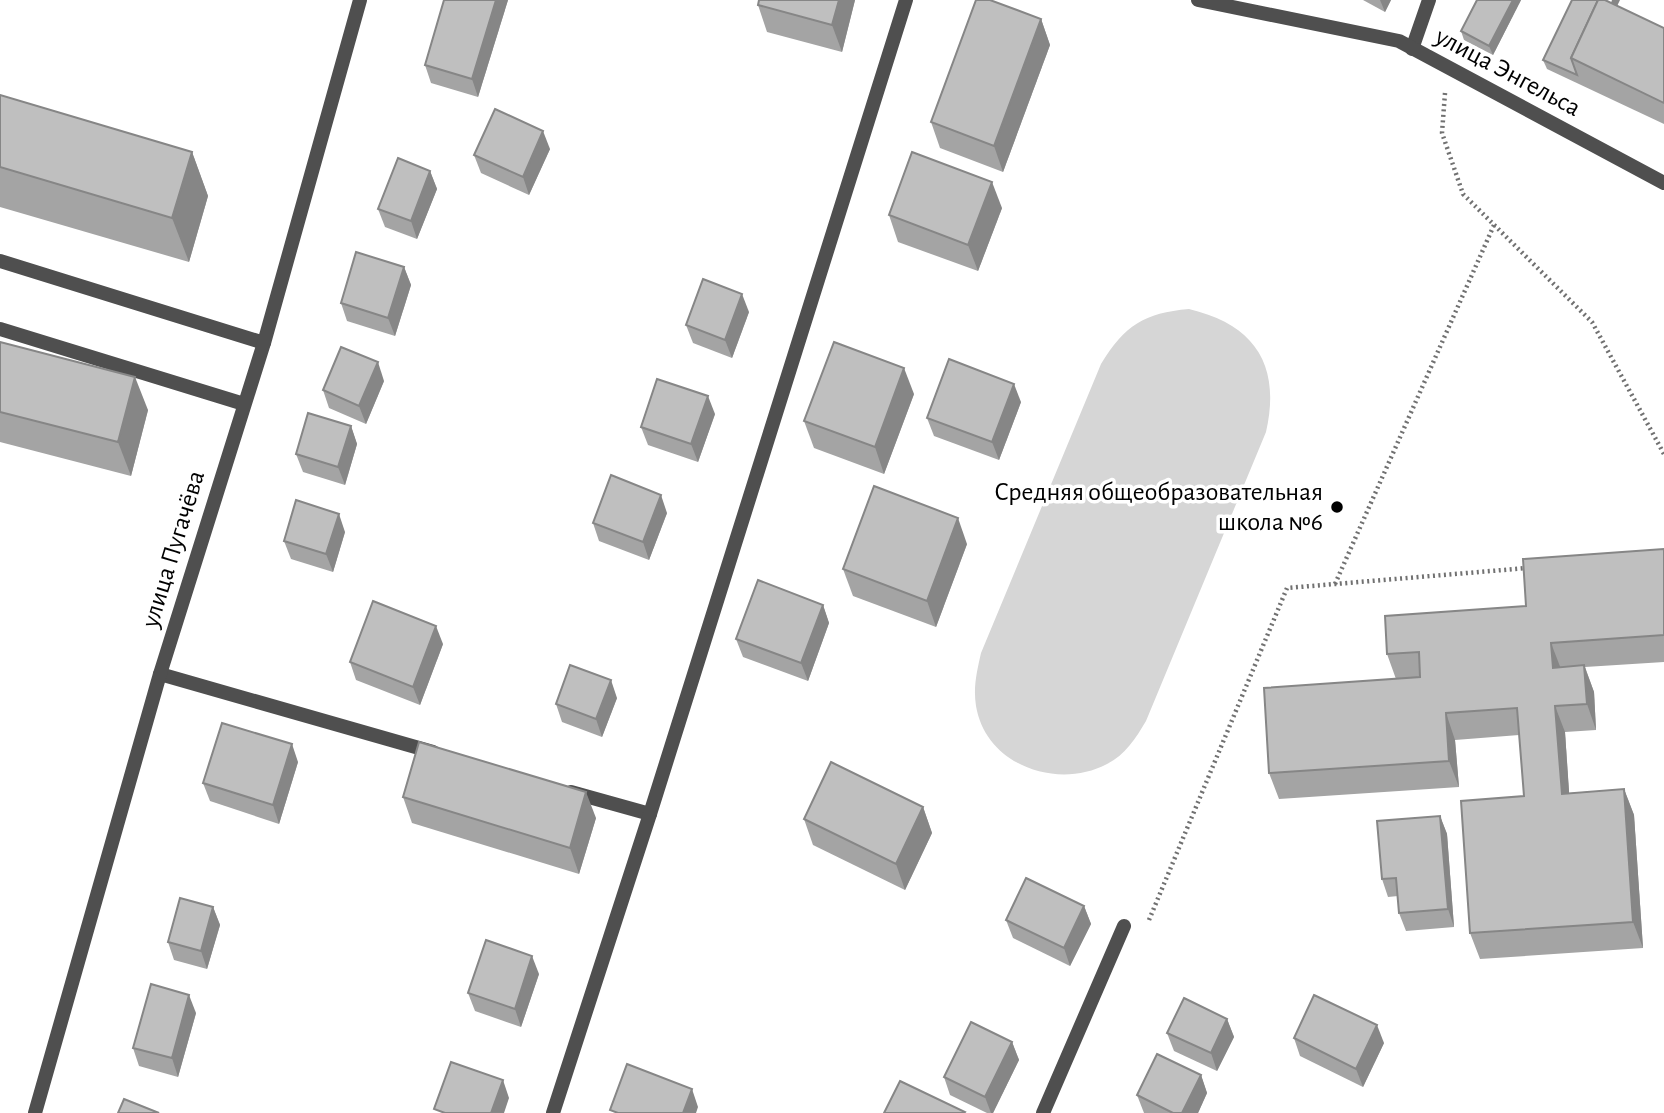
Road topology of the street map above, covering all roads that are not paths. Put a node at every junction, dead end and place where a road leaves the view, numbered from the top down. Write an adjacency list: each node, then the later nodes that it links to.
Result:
1 (360, 0): 9 (street, улица Пугачёва)
2 (906, 0): 14 (street)
3 (1198, 0): 5 (street, улица Энгельса)
4 (1429, 0): 5 (street)
5 (1412, 49): 6 (street, улица Энгельса)
6 (1664, 183)
7 (0, 261): 9 (street)
8 (0, 329): 10 (street)
9 (264, 342): 10 (street, улица Пугачёва)
10 (244, 404): 11 (street, улица Пугачёва)
11 (160, 674): 12 (street); 16 (street, улица Пугачёва)
12 (451, 757)
13 (557, 788): 14 (street)
14 (650, 814): 17 (street)
15 (1124, 926): 18 (street)
16 (35, 1113)
17 (553, 1113)
18 (1043, 1113)

